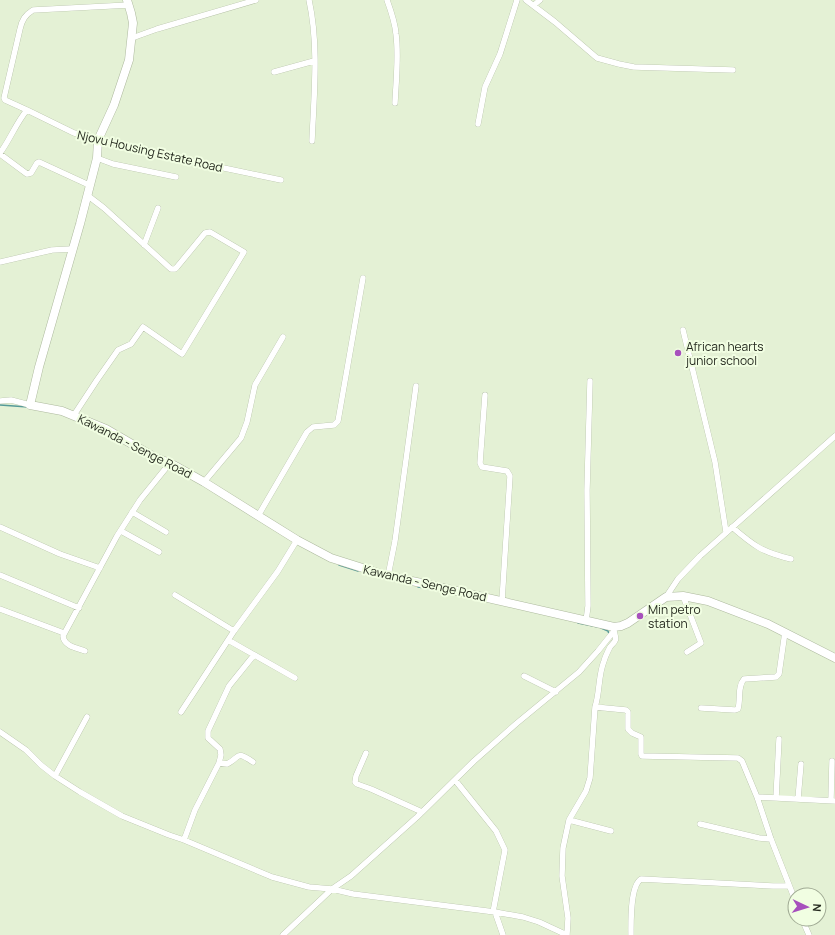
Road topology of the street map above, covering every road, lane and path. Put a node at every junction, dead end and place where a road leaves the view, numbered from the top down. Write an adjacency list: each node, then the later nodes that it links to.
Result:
1 (256, 0): 9 (street)
2 (309, 0): 10 (street)
3 (387, 0): 13 (street)
4 (517, 0): 15 (street)
5 (526, 0): 8 (street)
6 (540, 0): 8 (street)
7 (128, 2): 9 (street); 14 (street, Njovu Housing Estate Road)
8 (534, 6): 11 (street)
9 (132, 38): 16 (street)
10 (314, 61): 12 (street); 17 (street)
11 (733, 70)
12 (274, 72)
13 (395, 103)
14 (27, 110): 16 (street, Njovu Housing Estate Road); 18 (street)
15 (478, 124)
16 (98, 140): 19 (street); 21 (street, Njovu Housing Estate Road)
17 (312, 141)
18 (0, 154): 22 (street)
19 (97, 158): 20 (street); 22 (street)
20 (176, 177)
21 (281, 180)
22 (89, 185): 23 (street)
23 (87, 196): 25 (street); 26 (street)
24 (158, 208): 25 (street)
25 (144, 245): 36 (street)
26 (72, 249): 27 (street); 35 (street)
27 (0, 262)
28 (363, 278): 41 (street)
29 (683, 330): 46 (street)
30 (283, 337): 39 (street)
31 (590, 381): 59 (street)
32 (416, 386): 51 (street)
33 (485, 395): 56 (street)
34 (0, 401): 35 (street)
35 (30, 405): 36 (street, Kawanda - Senge Road)
36 (74, 415): 38 (street, Kawanda - Senge Road)
37 (835, 436): 43 (street)
38 (170, 463): 39 (street, Kawanda - Senge Road); 40 (street)
39 (204, 482): 41 (street, Kawanda - Senge Road)
40 (132, 512): 44 (street); 45 (street)
41 (258, 516): 47 (street, Kawanda - Senge Road)
42 (0, 527): 50 (street)
43 (732, 527): 46 (street); 49 (street)
44 (121, 531): 48 (street); 50 (street)
45 (166, 532)
46 (726, 532): 55 (street)
47 (297, 540): 51 (street, Kawanda - Senge Road); 61 (street)
48 (159, 552)
49 (791, 559)
50 (100, 568): 58 (street)
51 (388, 576): 56 (street, Kawanda - Senge Road)
52 (1, 577): 58 (street)
53 (175, 595): 61 (street)
54 (684, 596): 55 (street); 62 (street); 66 (street)
55 (666, 597): 60 (street)
56 (502, 601): 59 (street, Kawanda - Senge Road)
57 (0, 608): 63 (street)
58 (79, 608): 63 (street)
59 (586, 621): 60 (street, Kawanda - Senge Road)
60 (614, 629): 71 (street); 72 (street)
61 (234, 631): 64 (street)
62 (785, 632): 68 (street); 73 (street)
63 (64, 633): 65 (street)
64 (228, 640): 67 (street); 74 (street)
65 (85, 651)
66 (686, 652)
67 (254, 655): 70 (street); 81 (street)
68 (835, 658)
69 (524, 676): 71 (street)
70 (295, 678)
71 (556, 692): 84 (street)
72 (595, 707): 85 (street); 90 (street)
73 (701, 708)
74 (181, 712)
75 (87, 717): 83 (street)
76 (0, 732): 83 (street)
77 (778, 739): 86 (street)
78 (366, 753): 89 (street)
79 (832, 761): 88 (street)
80 (252, 762): 81 (street)
81 (219, 763): 94 (street)
82 (801, 764): 87 (street)
83 (55, 776): 94 (street)
84 (455, 780): 89 (street); 97 (street)
85 (757, 798): 86 (street); 93 (street)
86 (776, 798): 87 (street)
87 (798, 799): 88 (street)
88 (833, 800)
89 (422, 812): 96 (street)
90 (569, 820): 92 (street); 100 (street)
91 (700, 824): 93 (street)
92 (611, 831)
93 (771, 839): 95 (street)
94 (184, 840): 96 (street)
95 (789, 886): 101 (street)
96 (332, 889): 97 (street); 98 (street)
97 (494, 912): 99 (street); 100 (street)
98 (283, 935)
99 (502, 935)
100 (567, 935)
101 (631, 935)

